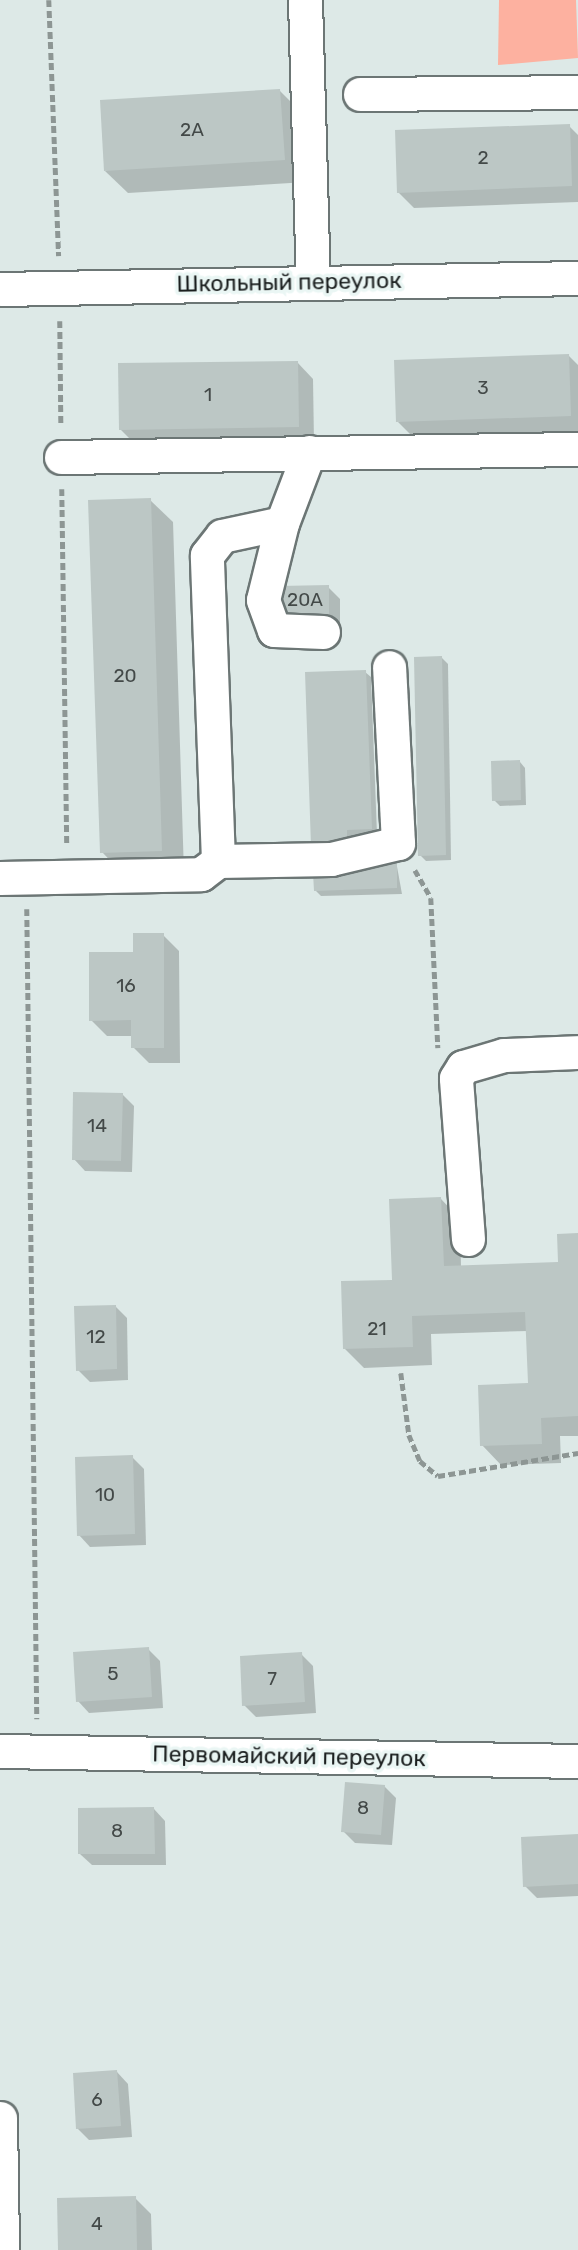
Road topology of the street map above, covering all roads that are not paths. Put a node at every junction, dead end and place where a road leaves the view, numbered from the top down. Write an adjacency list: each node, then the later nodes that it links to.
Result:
1 (305, 0): 5 (street)
2 (578, 92): 3 (street)
3 (360, 94)
4 (578, 278): 5 (street, Школьный переулок)
5 (313, 281): 6 (street, Школьный переулок)
6 (0, 289)
7 (578, 449): 8 (street)
8 (309, 452): 9 (street); 10 (street)
9 (61, 457)
10 (282, 523): 11 (street); 13 (street)
11 (323, 632)
12 (389, 667): 13 (street)
13 (218, 861): 14 (street)
14 (13, 877)
15 (578, 1052): 16 (street)
16 (468, 1239)
17 (0, 1751): 18 (street, Первомайский переулок)
18 (578, 1761)
19 (0, 2118): 20 (street)
20 (2, 2250)

